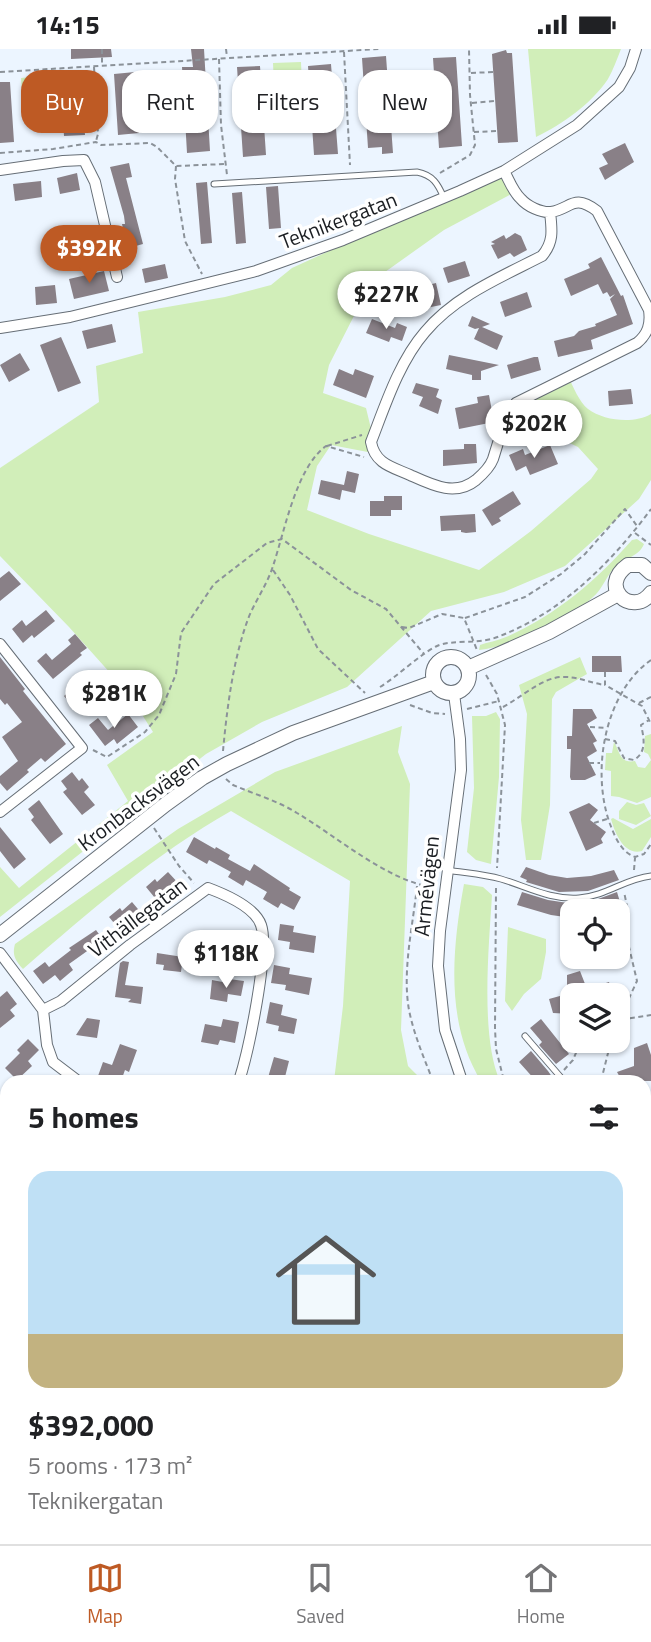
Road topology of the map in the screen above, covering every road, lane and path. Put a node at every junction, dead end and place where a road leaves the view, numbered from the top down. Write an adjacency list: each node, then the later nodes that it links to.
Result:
1 (102, 49): 10 (path)
2 (226, 49): 8 (path)
3 (379, 49): 6 (path)
4 (469, 49): 14 (path)
5 (636, 49): 24 (street, Teknikergatan)
6 (352, 50): 7 (path)
7 (344, 51): 8 (path); 25 (path)
8 (227, 58): 9 (path)
9 (219, 59): 10 (path); 21 (path)
10 (102, 66): 11 (path)
11 (94, 67): 12 (path); 19 (path)
12 (0, 72)
13 (493, 72): 14 (path)
14 (471, 73): 16 (path)
15 (495, 101): 16 (path)
16 (471, 103): 18 (path)
17 (497, 131): 18 (path)
18 (474, 132): 26 (path)
19 (96, 142): 20 (path); 22 (path)
20 (0, 153)
21 (226, 164): 22 (path); 28 (path)
22 (176, 166): 32 (path)
23 (0, 170): 31 (street)
24 (504, 171): 29 (street, Teknikergatan); 30 (street)
25 (350, 176): 26 (lane); 28 (lane)
26 (433, 179): 29 (lane)
27 (214, 184): 28 (lane)
28 (228, 184)
29 (444, 198): 33 (street, Teknikergatan)
30 (551, 212): 34 (street); 36 (street)
31 (117, 277)
32 (204, 278)
33 (0, 328)
34 (375, 433): 35 (path); 36 (street)
35 (326, 446): 36 (path); 39 (path)
36 (376, 458)
37 (638, 527): 45 (path)
38 (634, 532): 40 (path)
39 (282, 539): 42 (path); 46 (path); 68 (path)
40 (651, 545)
41 (649, 567): 43 (street)
42 (272, 569): 54 (path); 71 (path)
43 (618, 594): 44 (street); 50 (street)
44 (651, 594)
45 (464, 618): 46 (path); 50 (path)
46 (402, 627): 48 (path)
47 (0, 644): 68 (street)
48 (425, 655)
49 (651, 660): 56 (path)
50 (475, 666): 52 (street); 55 (street); 58 (path)
51 (605, 672): 53 (path)
52 (434, 682): 55 (street); 71 (street, Kronbacksvägen)
53 (605, 685): 56 (path); 61 (path)
54 (366, 694)
55 (454, 694): 62 (street, Armévägen)
56 (621, 696): 59 (path); 66 (path)
57 (651, 697): 59 (path)
58 (499, 701): 61 (path); 62 (path)
59 (638, 703): 63 (path)
60 (408, 705): 62 (path)
61 (502, 708): 80 (path)
62 (456, 711): 78 (street, Armévägen)
63 (649, 720): 64 (path); 67 (path)
64 (651, 724)
65 (590, 727): 66 (path)
66 (607, 728): 67 (path)
67 (605, 739): 70 (path)
68 (82, 748): 72 (street)
69 (589, 763): 70 (path)
70 (601, 763): 73 (path)
71 (220, 767): 82 (path); 86 (street, Kronbacksvägen)
72 (0, 812)
73 (608, 819): 74 (path); 77 (path)
74 (594, 823)
75 (152, 825): 85 (path)
76 (651, 845): 77 (path)
77 (635, 857): 81 (path)
78 (447, 870): 80 (lane); 84 (street, Armévägen)
79 (651, 877): 81 (lane)
80 (497, 878): 83 (lane); 99 (path)
81 (633, 878): 83 (lane)
82 (417, 885): 84 (path); 97 (path)
83 (622, 885): 88 (path)
84 (445, 888): 98 (street, Armévägen)
85 (202, 891): 89 (street, Vithällegatan); 96 (street, Vithällegatan)
86 (0, 935)
87 (0, 953): 89 (street)
88 (630, 996)
89 (43, 1010): 95 (street)
90 (651, 1015): 91 (path)
91 (630, 1019)
92 (525, 1036): 100 (lane)
93 (576, 1053): 100 (path)
94 (608, 1053): 101 (path)
95 (70, 1075)
96 (241, 1075)
97 (431, 1075)
98 (460, 1075)
99 (502, 1075)
100 (558, 1075)
101 (602, 1075)

